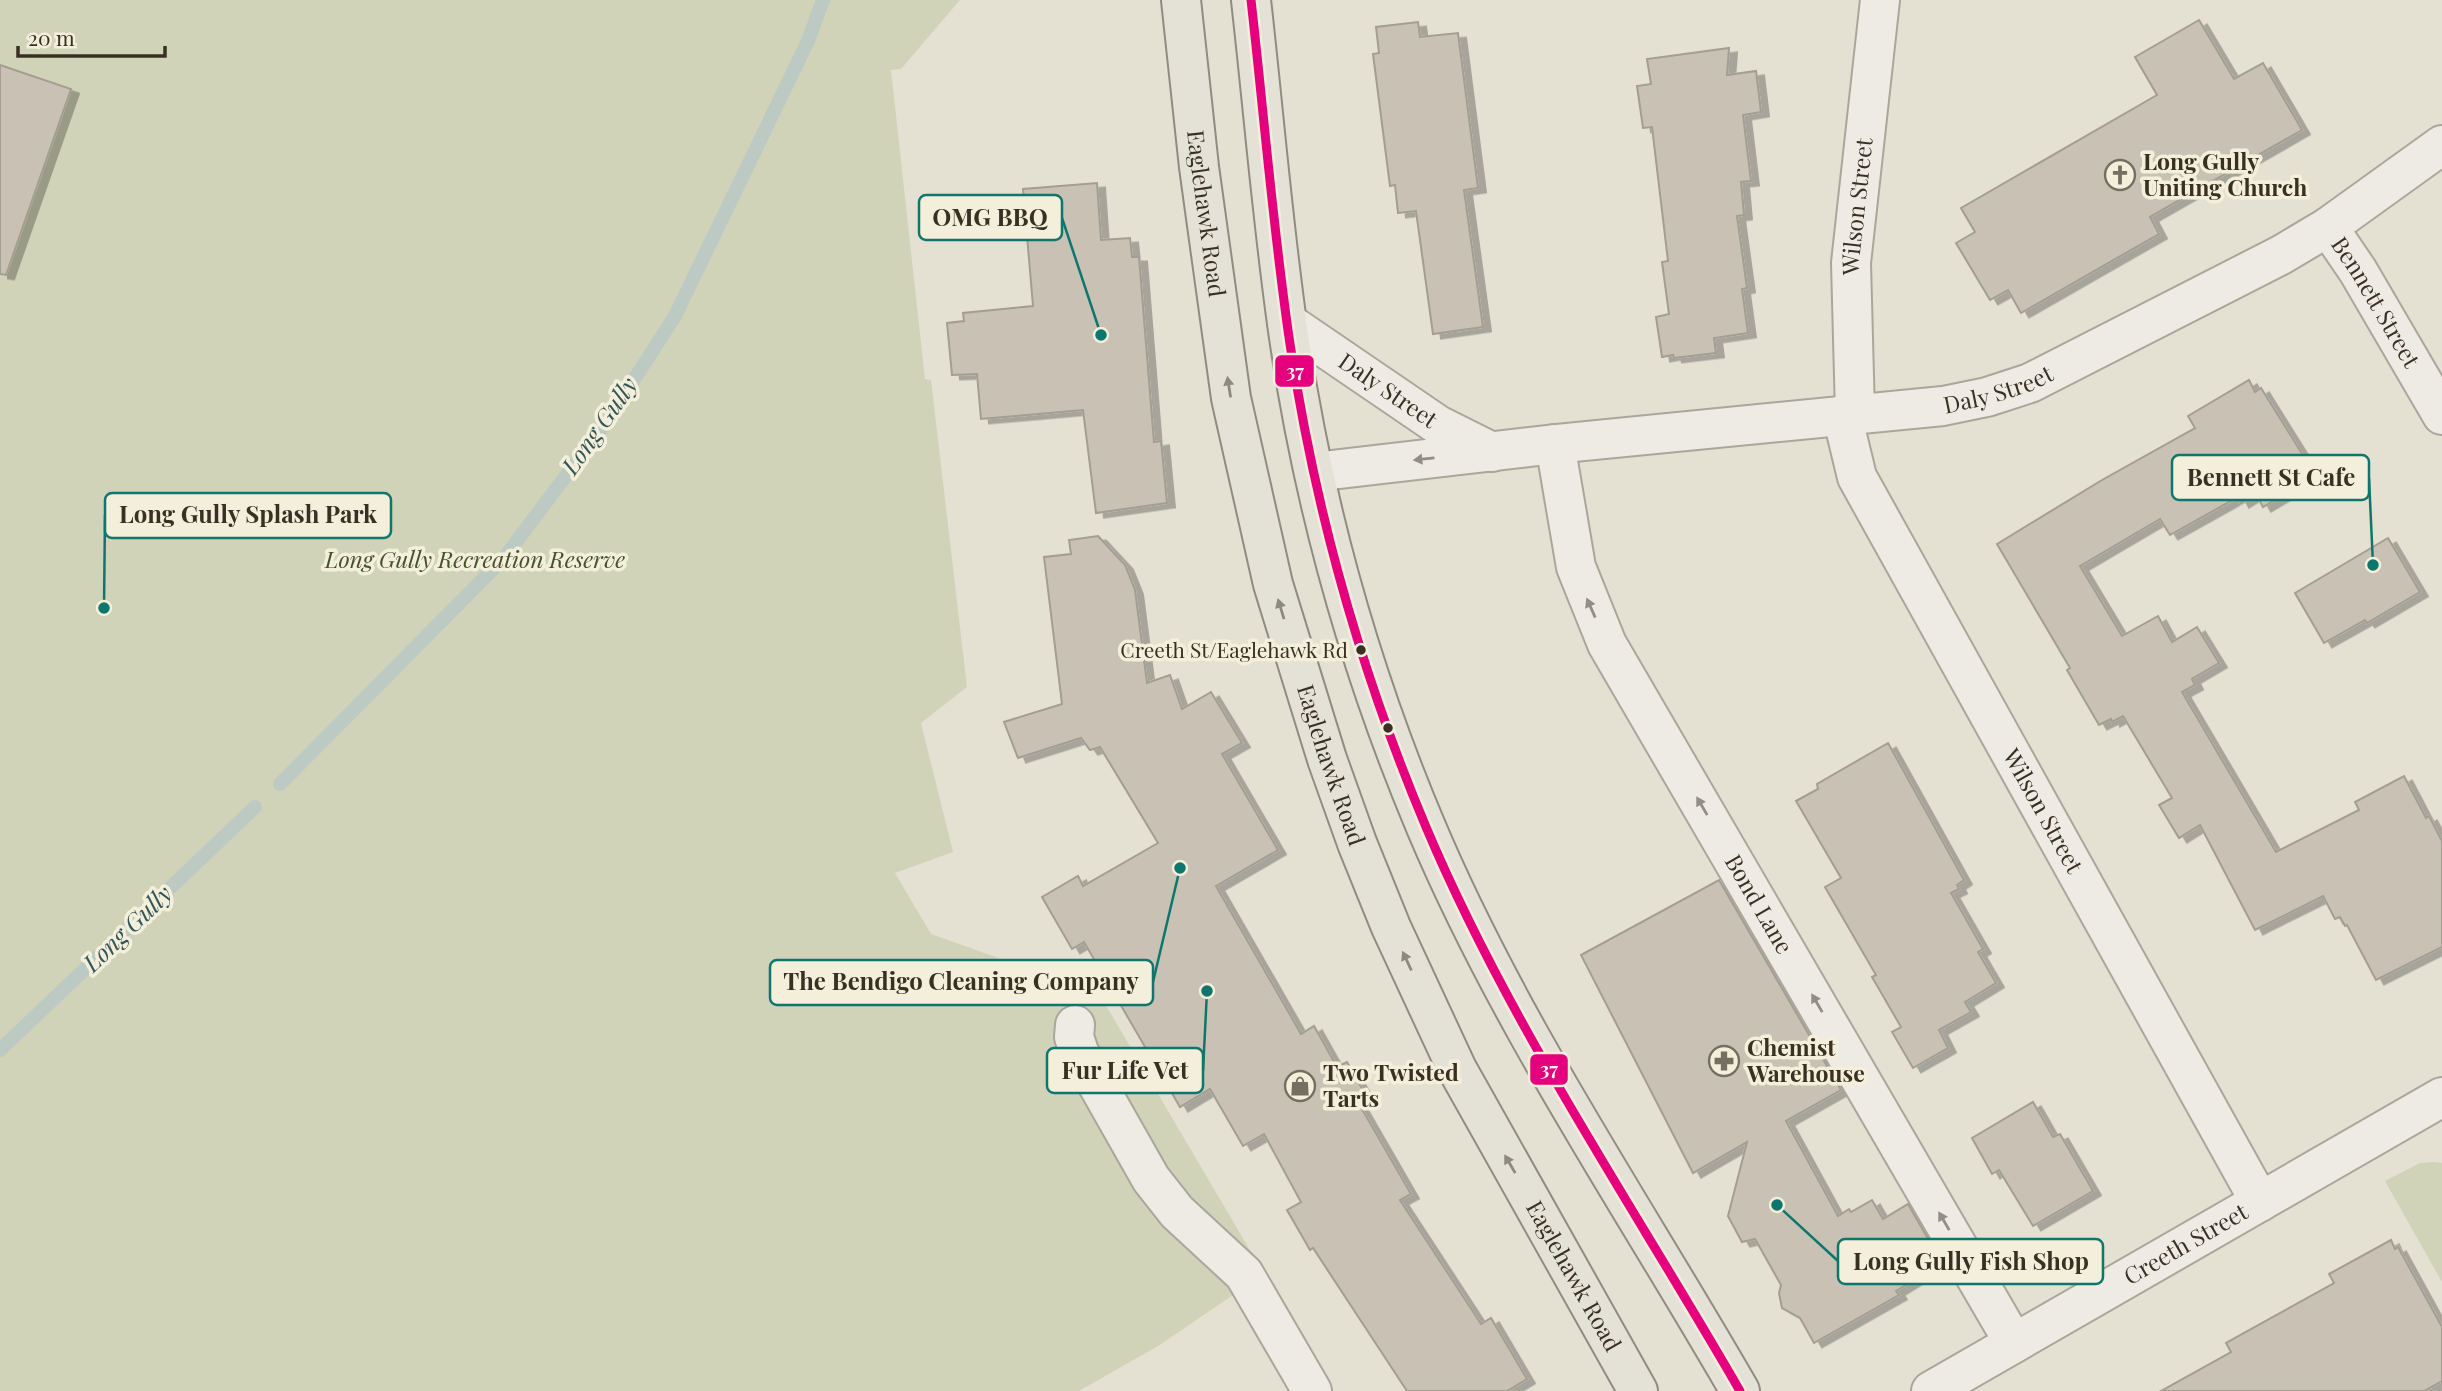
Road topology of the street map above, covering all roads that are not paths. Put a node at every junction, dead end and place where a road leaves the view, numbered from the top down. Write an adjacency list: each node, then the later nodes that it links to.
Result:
1 (1181, 0): 16 (main road, Eaglehawk Road, one-way to 1)
2 (1251, 0): 6 (main road)
3 (1880, 0): 7 (street, Wilson Street)
4 (2442, 145): 5 (street, Daly Street)
5 (2328, 227): 7 (street, Daly Street); 8 (street, Bennett Street)
6 (1287, 322): 10 (street, Daly Street); 11 (main road)
7 (1848, 414): 9 (street, Daly Street); 14 (street, Wilson Street)
8 (2442, 415)
9 (1555, 444): 10 (street, Daly Street); 15 (street, Bond Lane, one-way to 9)
10 (1492, 452): 11 (street, Daly Street, one-way to 11)
11 (1314, 472): 18 (main road)
12 (1075, 1025): 17 (street)
13 (2442, 1097): 14 (street, Creeth Street)
14 (2260, 1202): 15 (street, Creeth Street)
15 (2014, 1343): 19 (street, Creeth Street)
16 (1628, 1385)
17 (1312, 1391)
18 (1740, 1391)
19 (1931, 1391)

